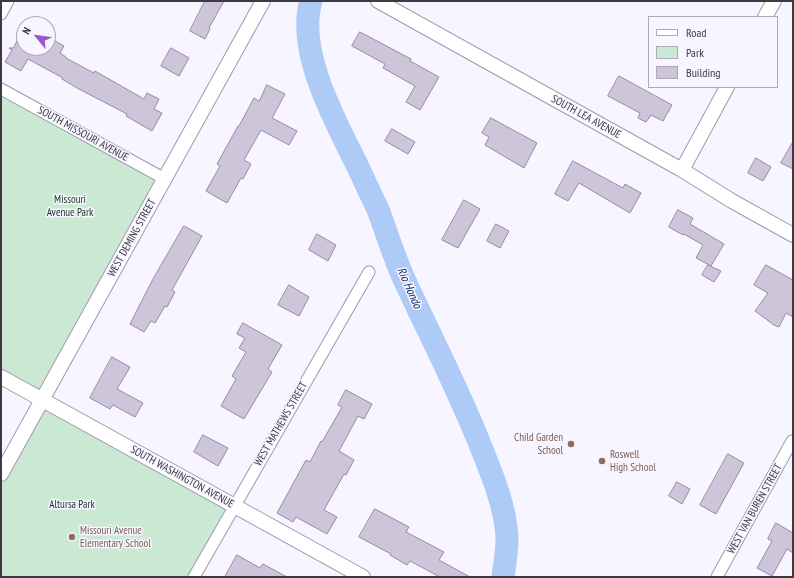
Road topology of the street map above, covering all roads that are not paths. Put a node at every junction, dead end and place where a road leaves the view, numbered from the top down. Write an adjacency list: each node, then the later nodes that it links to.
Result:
1 (8, 1): 5 (street)
2 (263, 1): 10 (street, WEST DEMING STREET)
3 (378, 1): 9 (street, SOUTH LEA AVENUE)
4 (774, 1): 6 (street)
5 (1, 14)
6 (766, 16)
7 (726, 88): 9 (street)
8 (1, 89): 10 (street, SOUTH MISSOURI AVENUE)
9 (682, 170): 11 (street, SOUTH LEA AVENUE)
10 (164, 179): 14 (street, WEST DEMING STREET)
11 (793, 235)
12 (369, 272): 17 (street, WEST MATHEWS STREET)
13 (1, 378): 14 (street, SOUTH WASHINGTON AVENUE)
14 (42, 400): 16 (street, WEST DEMING STREET); 17 (street, SOUTH WASHINGTON AVENUE)
15 (792, 442): 20 (street, WEST VAN BUREN STREET)
16 (1, 474)
17 (234, 505): 18 (street, WEST MATHEWS STREET); 19 (street, SOUTH WASHINGTON AVENUE)
18 (194, 577)
19 (363, 577)
20 (717, 577)

